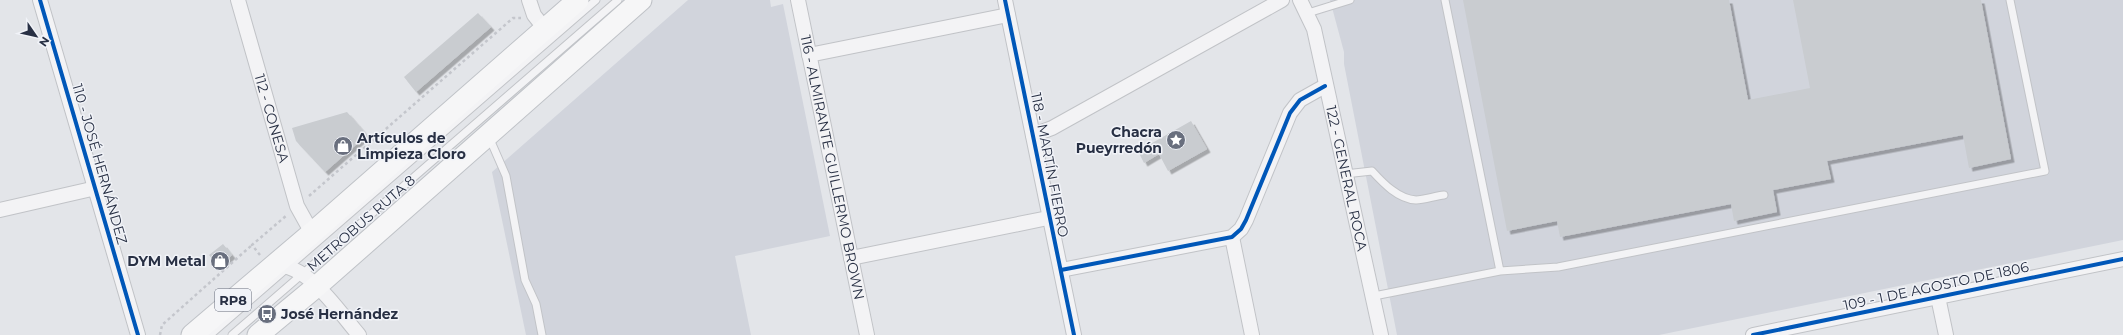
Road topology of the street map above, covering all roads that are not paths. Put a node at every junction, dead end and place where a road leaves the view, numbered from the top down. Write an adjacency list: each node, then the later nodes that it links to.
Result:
1 (40, 0): 23 (street, 110 - JOSÉ HERNÁNDEZ)
2 (238, 0): 27 (street, 112 - CONESA)
3 (529, 0): 17 (street)
4 (578, 0): 17 (main road, RP8)
5 (596, 0): 31 (lane, METROBUS RUTA 8)
6 (618, 0): 34 (lane, METROBUS RUTA 8)
7 (642, 0): 20 (main road)
8 (798, 0): 18 (street, 116 - ALMIRANTE GUILLERMO BROWN)
9 (1005, 0): 16 (street, 118 - MARTÍN FIERRO)
10 (1282, 0): 21 (street)
11 (1300, 0): 15 (street, 122 - GENERAL ROCA)
12 (1350, 0): 15 (lane)
13 (1445, 0): 33 (lane)
14 (2010, 0): 33 (lane)
15 (1308, 13): 19 (street, 122 - GENERAL ROCA)
16 (1008, 15): 18 (street); 21 (street, 118 - MARTÍN FIERRO)
17 (545, 29): 27 (main road, RP8)
18 (809, 55): 29 (street, 116 - ALMIRANTE GUILLERMO BROWN)
19 (1325, 86): 22 (street, 122 - GENERAL ROCA); 28 (street)
20 (488, 135): 34 (main road); 43 (lane)
21 (1033, 135): 26 (street, 118 - MARTÍN FIERRO)
22 (1345, 174): 24 (lane); 35 (street, 122 - GENERAL ROCA)
23 (96, 188): 25 (street); 37 (street, 110 - JOSÉ HERNÁNDEZ)
24 (1444, 195)
25 (0, 210)
26 (1048, 218): 29 (street); 32 (street, 118 - MARTÍN FIERRO)
27 (312, 233): 31 (main road, RP8)
28 (1232, 237): 32 (street); 46 (street)
29 (851, 258): 44 (street, 116 - ALMIRANTE GUILLERMO BROWN)
30 (2123, 259): 36 (street, 109 - 1 DE AGOSTO DE 1806)
31 (282, 266): 34 (street); 38 (main road, RP8); 39 (lane, METROBUS RUTA 8)
32 (1061, 270): 45 (street, 118 - MARTÍN FIERRO)
33 (1500, 271): 35 (lane)
34 (310, 280): 40 (lane, METROBUS RUTA 8); 41 (main road); 42 (street)
35 (1374, 296): 47 (street, 122 - GENERAL ROCA)
36 (1938, 297): 48 (street, 109 - 1 DE AGOSTO DE 1806); 49 (street)
37 (138, 335)
38 (192, 335)
39 (210, 335)
40 (232, 335)
41 (258, 335)
42 (359, 335)
43 (542, 335)
44 (867, 335)
45 (1074, 335)
46 (1252, 335)
47 (1381, 335)
48 (1754, 335)
49 (1946, 335)

